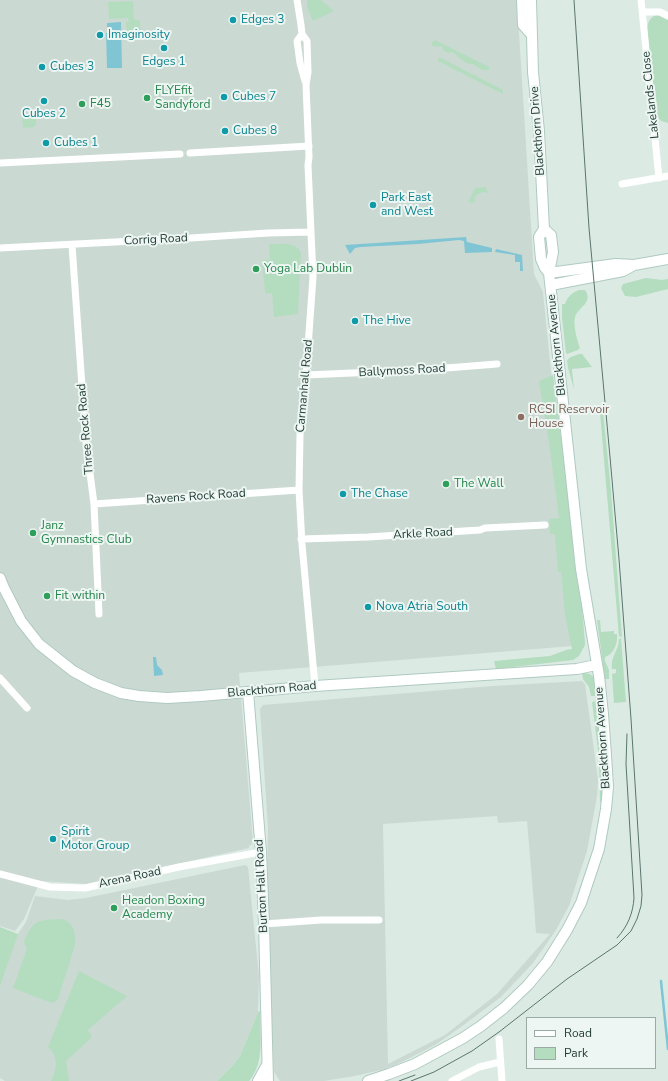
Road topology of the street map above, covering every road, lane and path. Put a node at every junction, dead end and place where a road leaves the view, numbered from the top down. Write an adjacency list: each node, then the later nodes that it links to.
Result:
1 (297, 0): 8 (street, Carmanhall Road)
2 (522, 0): 7 (street, Blackthorn Drive)
3 (531, 0): 7 (street, Blackthorn Drive)
4 (641, 0): 5 (street, Lakelands Close)
5 (643, 12): 6 (street); 13 (street, Lakelands Close)
6 (668, 16)
7 (532, 34): 20 (street, Blackthorn Drive)
8 (309, 146): 9 (street); 15 (street, Carmanhall Road)
9 (190, 153)
10 (180, 154): 11 (street)
11 (0, 163)
12 (668, 176): 13 (street)
13 (659, 178): 14 (street)
14 (622, 184)
15 (311, 232): 16 (street, Corrig Road); 23 (street, Carmanhall Road)
16 (72, 245): 17 (street, Corrig Road); 25 (street, Three Rock Road)
17 (0, 248)
18 (668, 259): 19 (street)
19 (634, 265): 20 (street); 21 (street)
20 (550, 273): 21 (street, Blackthorn Drive)
21 (551, 285): 30 (street, Blackthorn Avenue)
22 (497, 364): 23 (street, Ballymoss Road)
23 (306, 375): 24 (street, Carmanhall Road)
24 (299, 490): 25 (street, Ravens Rock Road); 27 (street, Carmanhall Road)
25 (94, 504): 29 (street, Three Rock Road)
26 (545, 525): 27 (street, Arkle Road)
27 (301, 539): 32 (street, Carmanhall Road)
28 (0, 578): 33 (street, Blackthorn Road)
29 (99, 614)
30 (596, 665): 32 (street, Blackthorn Road); 44 (street, Blackthorn Avenue)
31 (0, 678): 34 (street)
32 (316, 686): 33 (street, Blackthorn Road)
33 (248, 692): 35 (street, Burton Hall Road)
34 (26, 708)
35 (261, 852): 36 (street, Arena Road); 38 (street, Burton Hall Road)
36 (0, 874)
37 (378, 920): 38 (street)
38 (264, 924): 41 (street, Burton Hall Road)
39 (499, 1039): 40 (street)
40 (500, 1062): 45 (street); 46 (street)
41 (268, 1072): 42 (street); 43 (street)
42 (258, 1081)
43 (276, 1081)
44 (368, 1081)
45 (452, 1081)
46 (502, 1081)

